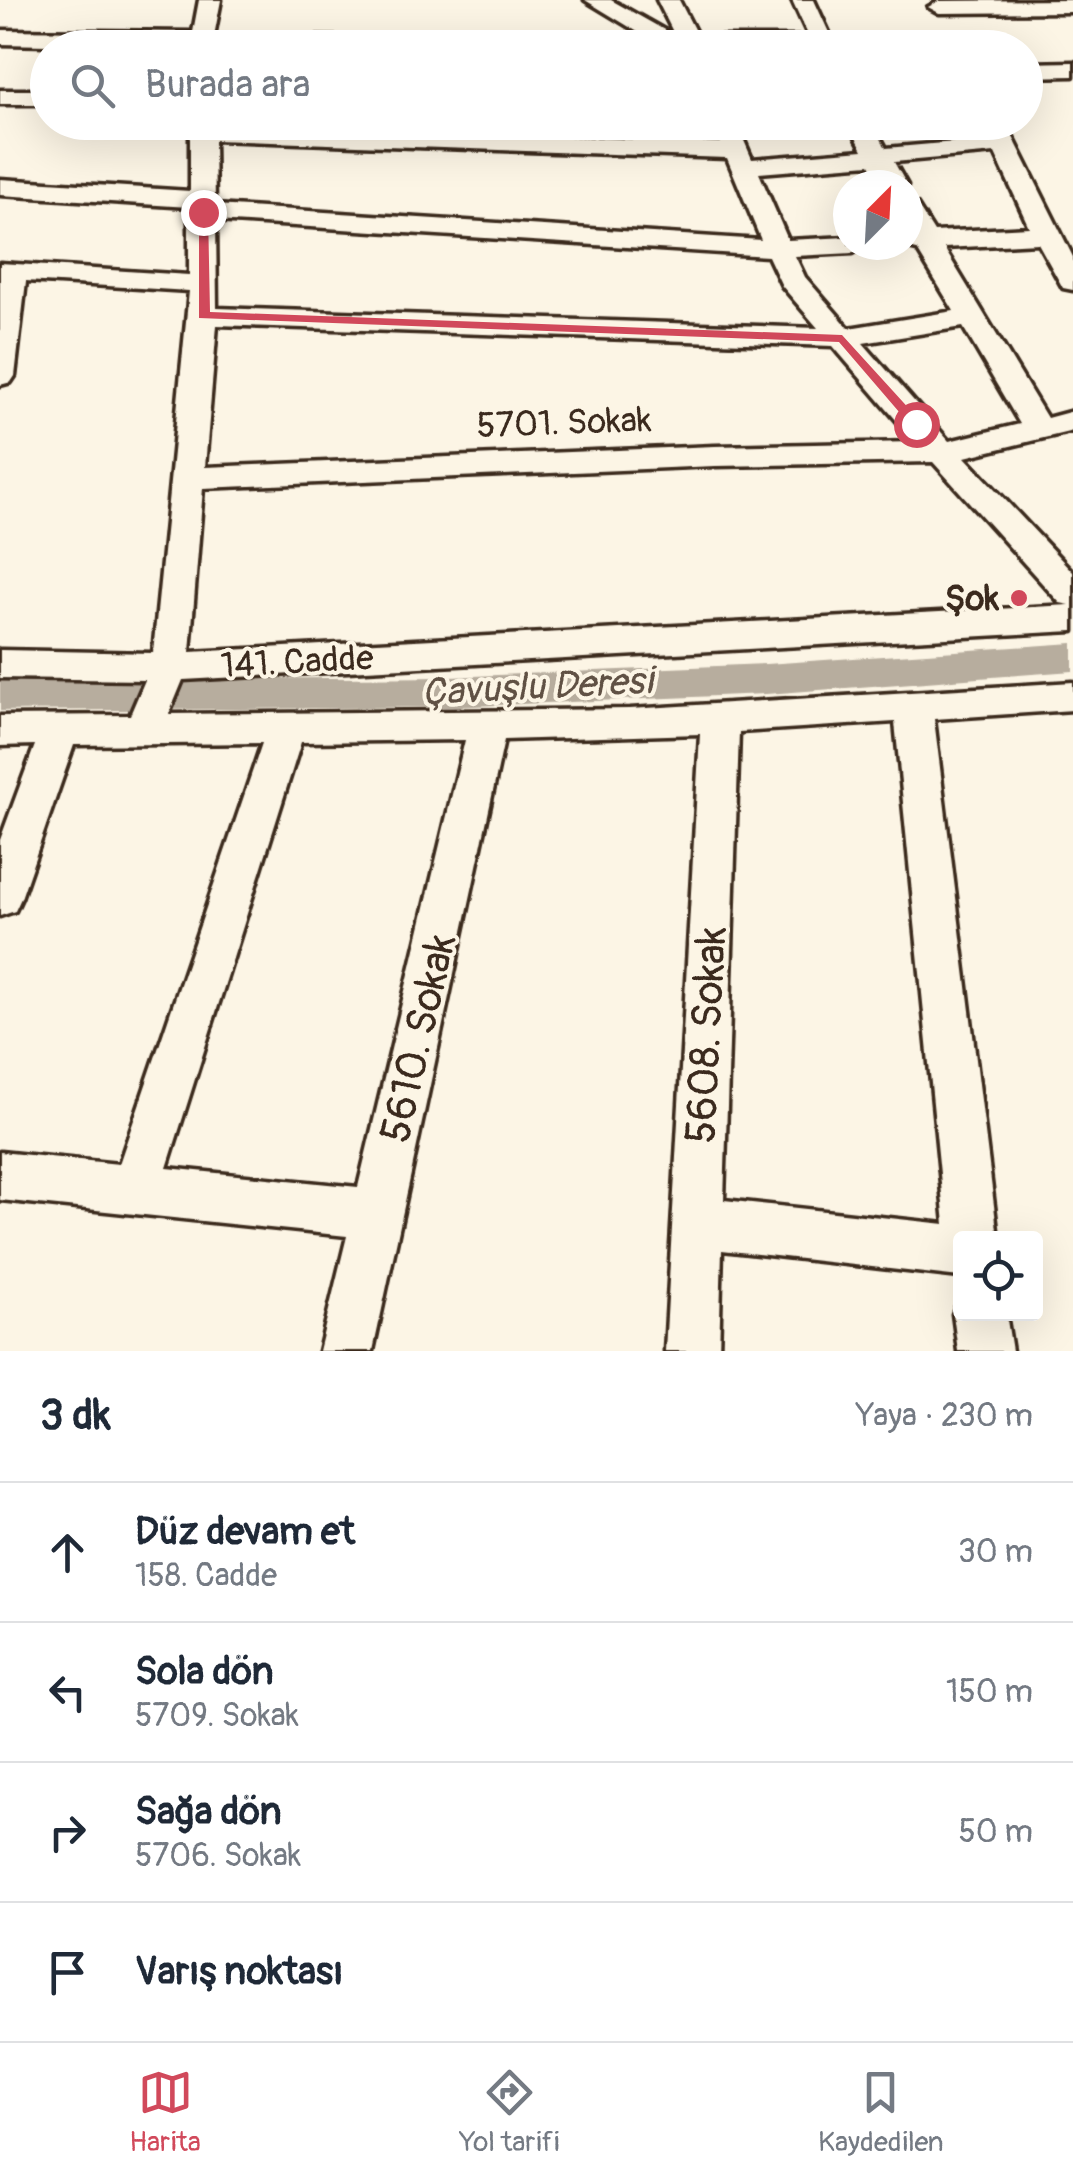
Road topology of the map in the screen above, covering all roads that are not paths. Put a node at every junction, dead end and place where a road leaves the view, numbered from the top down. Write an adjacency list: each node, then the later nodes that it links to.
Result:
1 (210, 0): 7 (street)
2 (596, 0): 8 (street)
3 (668, 0): 9 (street)
4 (803, 0): 10 (street)
5 (937, 3): 6 (street); 11 (street)
6 (1073, 6)
7 (204, 30)
8 (653, 30)
9 (679, 30)
10 (817, 30)
11 (951, 30)
12 (0, 37): 13 (street)
13 (30, 38)
14 (1073, 69): 15 (street)
15 (1043, 70)
16 (0, 97): 17 (street)
17 (30, 97)
18 (202, 140): 28 (street)
19 (547, 140): 25 (street)
20 (732, 140): 25 (street)
21 (870, 140): 24 (street)
22 (968, 140): 24 (street)
23 (1002, 140): 29 (street)
24 (879, 157): 25 (street); 26 (street)
25 (740, 159): 32 (street)
26 (886, 170)
27 (0, 188): 28 (street)
28 (203, 206): 32 (street); 36 (street)
29 (1047, 234): 30 (street); 35 (street)
30 (923, 241)
31 (833, 246): 32 (street)
32 (778, 249): 39 (street)
33 (923, 249): 38 (street)
34 (7, 272): 36 (street); 40 (street)
35 (1073, 282)
36 (204, 284): 37 (street)
37 (204, 316): 39 (street); 44 (street)
38 (973, 316): 39 (street); 42 (street)
39 (842, 338): 43 (street)
40 (0, 376)
41 (1073, 422): 42 (street, 5701. Sokak)
42 (1039, 430): 43 (street, 5701. Sokak)
43 (944, 452): 44 (street, 5701. Sokak); 45 (street)
44 (188, 478): 48 (street)
45 (1073, 594)
46 (1073, 618): 48 (street, 141. Cadde)
47 (0, 664): 48 (street, 141. Cadde)
48 (170, 668): 53 (street)
49 (1073, 696): 50 (street, 141. Cadde)
50 (913, 706): 51 (street, 141. Cadde); 62 (street)
51 (720, 718): 52 (street, 141. Cadde); 61 (street, 5608. Sokak)
52 (488, 726): 54 (street, 141. Cadde); 60 (street, 5610. Sokak)
53 (143, 728): 54 (street, 141. Cadde); 55 (street, 141. Cadde)
54 (286, 728): 59 (street)
55 (60, 730): 56 (street, 141. Cadde); 57 (street)
56 (0, 731)
57 (0, 898)
58 (0, 1176): 59 (street)
59 (135, 1189): 60 (street)
60 (378, 1214): 65 (street, 5610. Sokak)
61 (697, 1222): 63 (street); 66 (street, 5608. Sokak)
62 (971, 1231)
63 (953, 1250)
64 (981, 1321): 67 (street)
65 (346, 1351)
66 (692, 1351)
67 (985, 1351)

